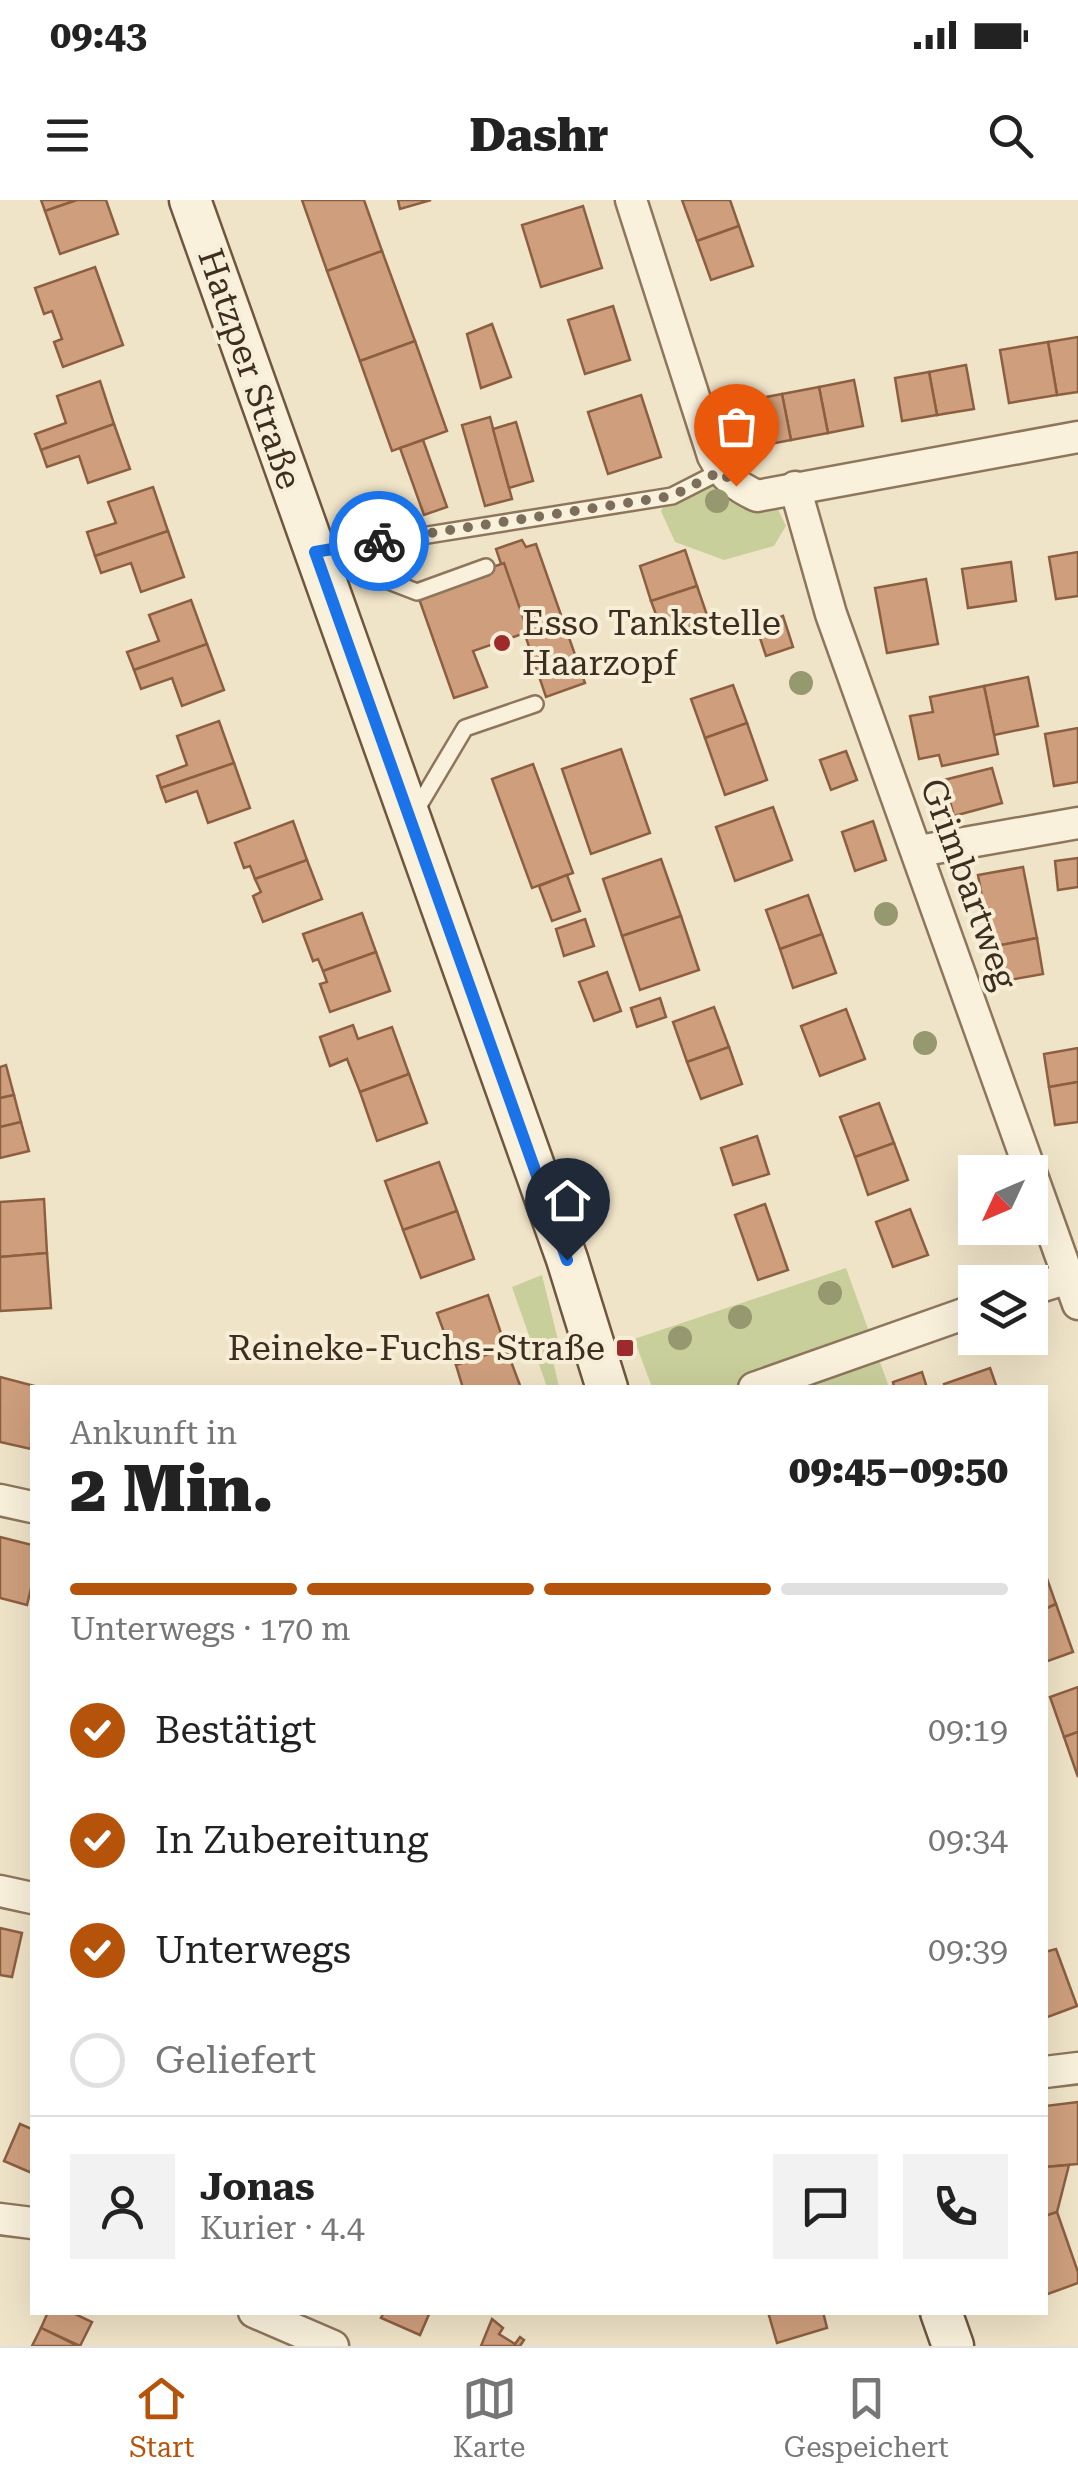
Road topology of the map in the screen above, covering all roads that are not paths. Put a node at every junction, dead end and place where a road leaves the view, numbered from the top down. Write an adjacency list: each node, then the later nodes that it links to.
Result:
1 (190, 200): 6 (main road, Hatzper Straße)
2 (631, 200): 4 (street)
3 (1078, 436): 5 (street)
4 (721, 471): 5 (street); 6 (lane)
5 (795, 487): 11 (street, Grimbartweg)
6 (315, 552): 7 (lane); 9 (main road, Hatzper Straße)
7 (486, 567)
8 (535, 704): 9 (lane)
9 (410, 819): 15 (main road, Hatzper Straße)
10 (1078, 823): 11 (street)
11 (918, 851): 12 (street, Grimbartweg)
12 (1075, 1285): 13 (street)
13 (1048, 1288)
14 (958, 1316): 16 (street)
15 (606, 1385)
16 (762, 1385)
17 (0, 1500): 18 (street)
18 (30, 1507)
19 (0, 1890): 20 (street)
20 (30, 1898)
21 (1078, 2068): 22 (street)
22 (1048, 2072)
23 (0, 2219): 24 (street)
24 (30, 2223)
25 (261, 2315): 27 (street)
26 (942, 2315): 28 (main road)
27 (333, 2346)
28 (953, 2346)

